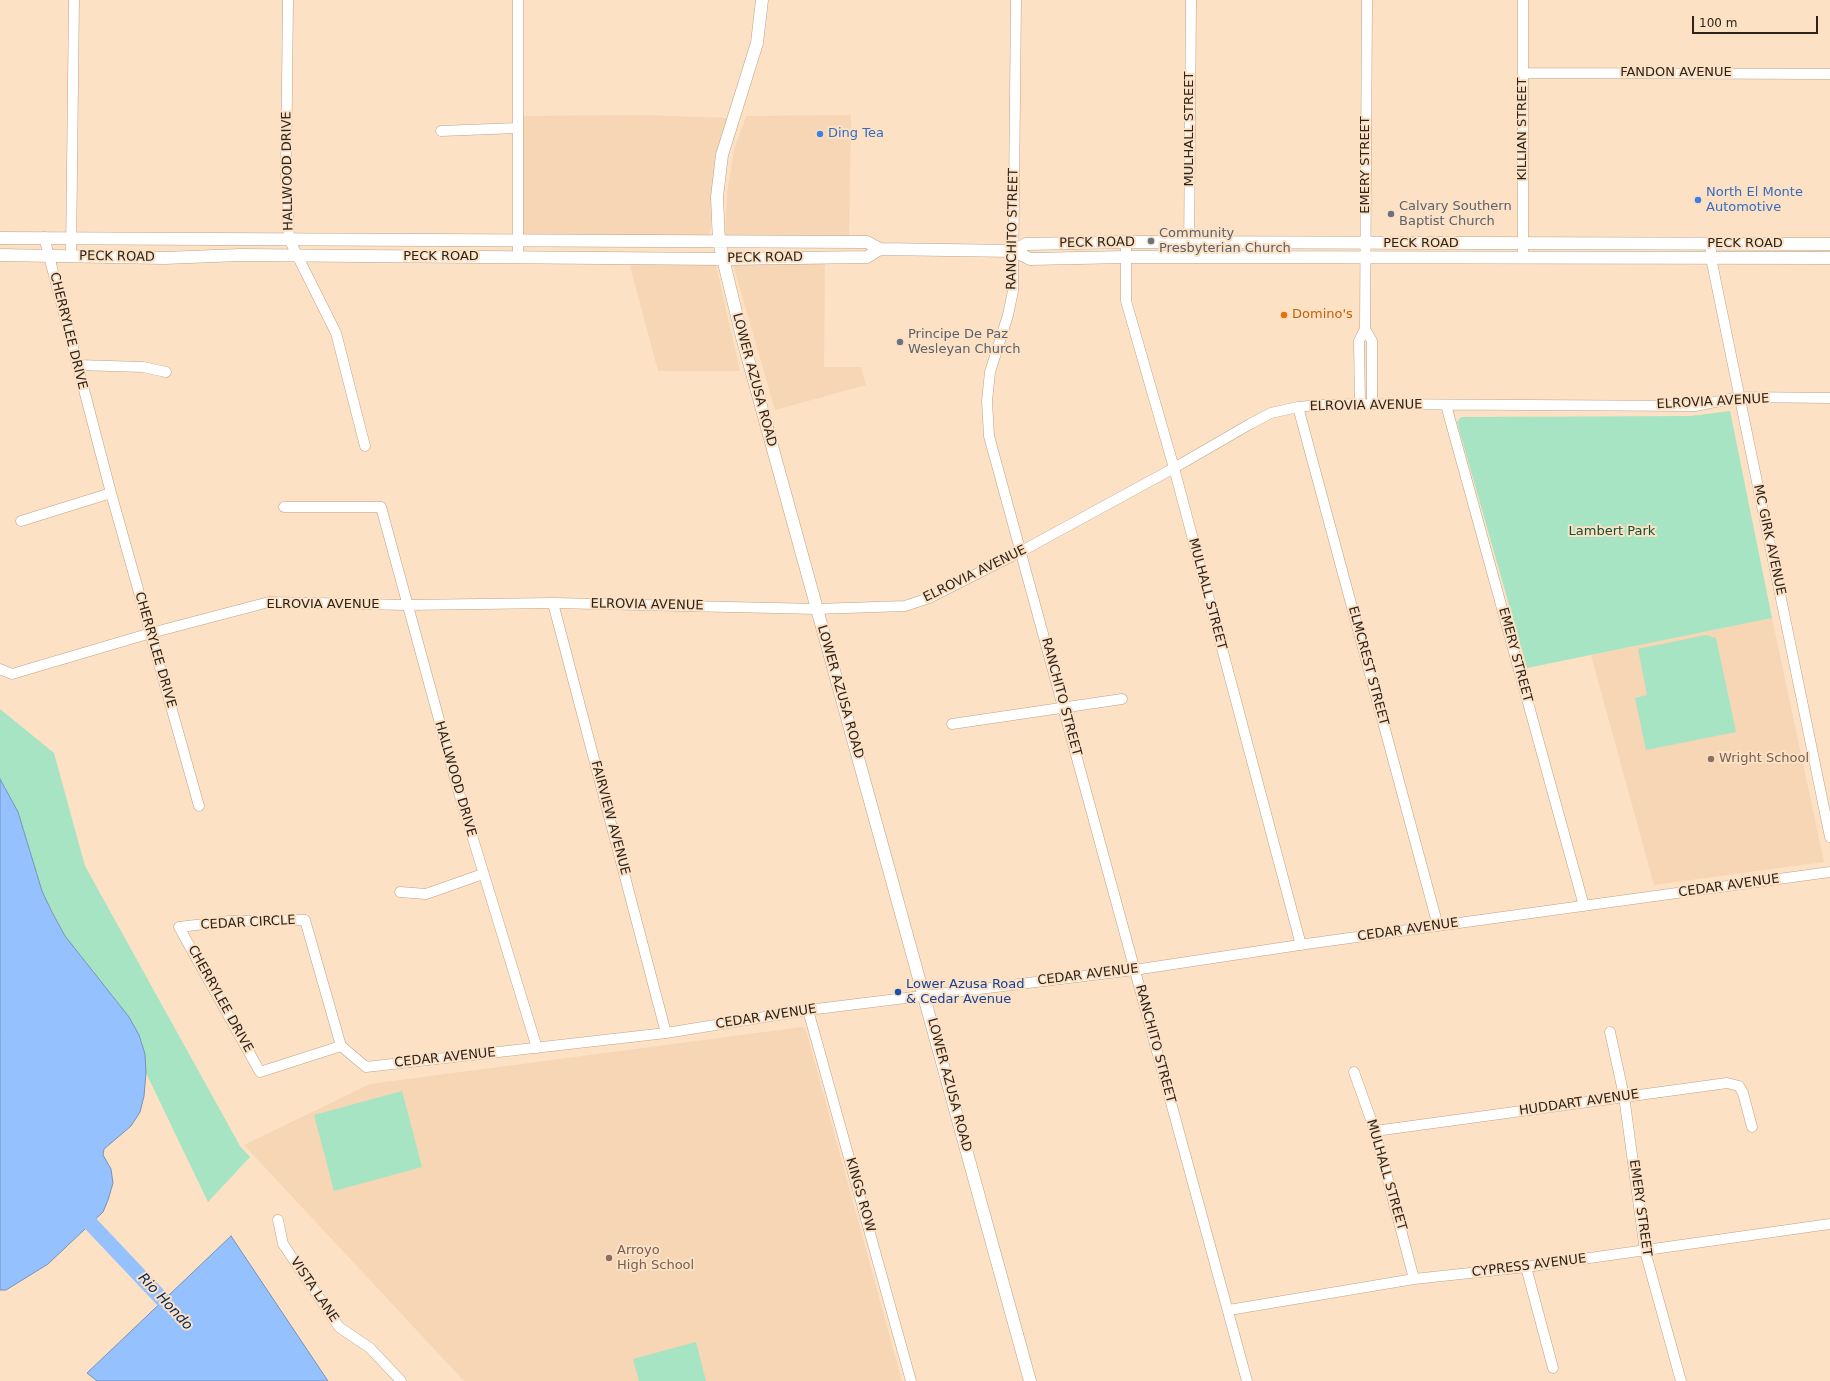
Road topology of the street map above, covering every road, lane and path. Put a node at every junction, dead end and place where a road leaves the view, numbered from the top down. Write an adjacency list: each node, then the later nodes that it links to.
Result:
1 (74, 0): 15 (street, CHERRYLEE DRIVE)
2 (288, 0): 16 (street, HALLWOOD DRIVE)
3 (518, 0): 11 (street)
4 (762, 0): 18 (main road, LOWER AZUSA ROAD)
5 (1016, 0): 26 (street, RANCHITO STREET)
6 (1190, 0): 20 (street, MULHALL STREET)
7 (1367, 0): 21 (street, EMERY STREET)
8 (1523, 0): 9 (street, KILLIAN STREET)
9 (1523, 73): 10 (street, FANDON AVENUE); 22 (street, KILLIAN STREET)
10 (1830, 74)
11 (517, 128): 12 (street); 17 (street)
12 (441, 131)
13 (44, 237): 14 (main road, PECK ROAD); 15 (main road, PECK ROAD); 28 (street, CHERRYLEE DRIVE)
14 (0, 238)
15 (72, 238): 16 (main road, PECK ROAD); 29 (street, CHERRYLEE DRIVE)
16 (289, 239): 17 (main road, PECK ROAD); 30 (street, HALLWOOD DRIVE)
17 (518, 240): 18 (main road, PECK ROAD); 32 (street)
18 (719, 242): 25 (main road, PECK ROAD); 38 (main road, LOWER AZUSA ROAD)
19 (1126, 242): 20 (main road, PECK ROAD); 26 (main road, PECK ROAD); 31 (street, MULHALL STREET)
20 (1189, 243): 21 (main road, PECK ROAD); 33 (street, MULHALL STREET)
21 (1365, 244): 22 (main road, PECK ROAD); 34 (street, EMERY STREET)
22 (1523, 244): 23 (main road, PECK ROAD); 35 (street, KILLIAN STREET)
23 (1711, 244): 24 (main road, PECK ROAD); 36 (street, MC GIRK AVENUE)
24 (1830, 244)
25 (880, 249): 26 (main road, PECK ROAD); 38 (main road, PECK ROAD)
26 (1014, 251): 31 (main road, PECK ROAD); 53 (street, RANCHITO STREET)
27 (0, 255): 28 (main road, PECK ROAD)
28 (49, 255): 29 (main road, PECK ROAD); 40 (street, CHERRYLEE DRIVE)
29 (72, 256): 30 (main road, PECK ROAD)
30 (298, 256): 32 (main road, PECK ROAD); 48 (street, HALLWOOD DRIVE)
31 (1126, 256): 33 (main road, PECK ROAD); 49 (street, MULHALL STREET)
32 (518, 257): 38 (main road, PECK ROAD)
33 (1189, 258): 34 (main road, PECK ROAD)
34 (1365, 258): 35 (main road, PECK ROAD); 39 (street, EMERY STREET)
35 (1523, 258): 36 (main road, PECK ROAD)
36 (1711, 258): 37 (main road, PECK ROAD); 42 (street, MC GIRK AVENUE)
37 (1830, 258)
38 (723, 259): 56 (main road, LOWER AZUSA ROAD)
39 (1365, 330): 44 (street, EMERY STREET); 45 (street, EMERY STREET)
40 (77, 365): 41 (street); 50 (street, CHERRYLEE DRIVE)
41 (166, 372)
42 (1740, 398): 43 (street, ELROVIA AVENUE); 46 (street, ELROVIA AVENUE); 63 (street, MC GIRK AVENUE)
43 (1830, 398)
44 (1360, 404): 45 (street, ELROVIA AVENUE); 47 (street, ELROVIA AVENUE)
45 (1372, 404): 46 (street, ELROVIA AVENUE)
46 (1446, 405): 67 (street, EMERY STREET)
47 (1298, 407): 49 (street, ELROVIA AVENUE); 68 (street, ELMCREST STREET)
48 (365, 446)
49 (1174, 468): 53 (street, ELROVIA AVENUE); 70 (street, MULHALL STREET)
50 (110, 493): 52 (street); 57 (street, CHERRYLEE DRIVE)
51 (284, 507): 55 (street, HALLWOOD DRIVE)
52 (21, 521)
53 (1020, 552): 56 (street, ELROVIA AVENUE); 60 (street, RANCHITO STREET)
54 (553, 603): 55 (street, ELROVIA AVENUE); 56 (street, ELROVIA AVENUE); 75 (street, FAIRVIEW AVENUE)
55 (407, 605): 57 (street, ELROVIA AVENUE); 65 (street, HALLWOOD DRIVE)
56 (817, 609): 72 (main road, LOWER AZUSA ROAD)
57 (151, 633): 58 (street, ELROVIA AVENUE); 62 (street, CHERRYLEE DRIVE)
58 (0, 669)
59 (1122, 699): 60 (street)
60 (1064, 708): 61 (street); 71 (street, RANCHITO STREET)
61 (952, 724)
62 (199, 806)
63 (1830, 837)
64 (1830, 872): 67 (street, CEDAR AVENUE)
65 (483, 874): 66 (street); 77 (street, HALLWOOD DRIVE)
66 (400, 892)
67 (1584, 906): 68 (street, CEDAR AVENUE)
68 (1438, 926): 70 (street, CEDAR AVENUE)
69 (180, 927): 76 (street, CHERRYLEE DRIVE); 76 (street, CEDAR CIRCLE)
70 (1301, 945): 71 (street, CEDAR AVENUE)
71 (1134, 970): 72 (street, CEDAR AVENUE); 87 (street, RANCHITO STREET)
72 (925, 995): 73 (street, CEDAR AVENUE); 91 (main road, LOWER AZUSA ROAD)
73 (808, 1010): 75 (street, CEDAR AVENUE); 90 (street, KINGS ROW)
74 (1610, 1032): 79 (street, EMERY STREET)
75 (666, 1033): 77 (street, CEDAR AVENUE)
76 (341, 1046): 77 (street, CEDAR AVENUE)
77 (537, 1048)
78 (1354, 1072): 81 (street, MULHALL STREET)
79 (1624, 1096): 80 (street, HUDDART AVENUE); 81 (street, HUDDART AVENUE); 84 (street, EMERY STREET)
80 (1752, 1128)
81 (1375, 1131): 86 (street, MULHALL STREET)
82 (278, 1220): 89 (street, VISTA LANE)
83 (1830, 1224): 84 (street, CYPRESS AVENUE)
84 (1645, 1251): 85 (street, CYPRESS AVENUE); 93 (street, EMERY STREET)
85 (1526, 1267): 86 (street, CYPRESS AVENUE); 88 (street)
86 (1414, 1279): 87 (street, CYPRESS AVENUE)
87 (1229, 1310): 92 (street, RANCHITO STREET)
88 (1554, 1368)
89 (401, 1381)
90 (911, 1381)
91 (1030, 1381)
92 (1247, 1381)
93 (1681, 1381)

